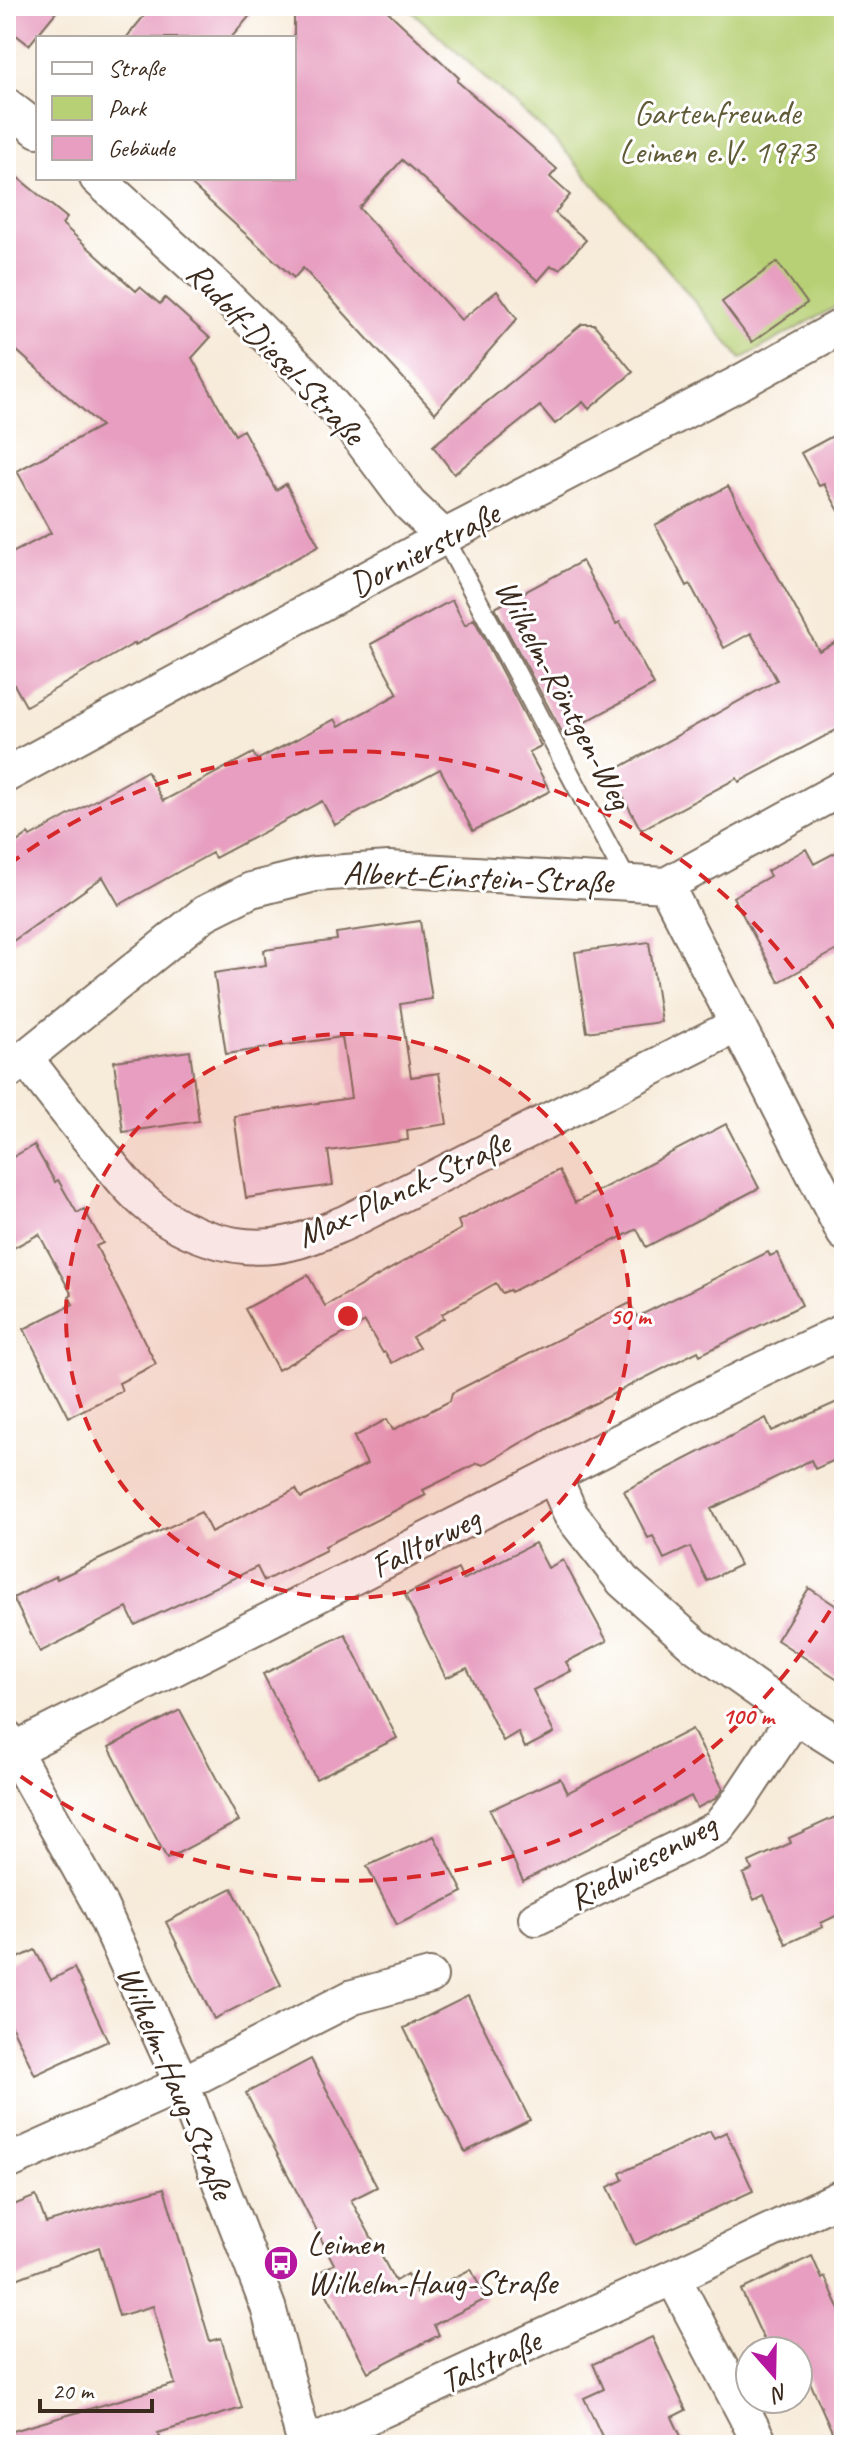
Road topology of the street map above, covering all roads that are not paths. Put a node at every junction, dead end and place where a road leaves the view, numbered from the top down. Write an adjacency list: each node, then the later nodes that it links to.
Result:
1 (6, 105): 2 (street)
2 (36, 128)
3 (99, 180): 5 (street, Rudolf-Diesel-Straße)
4 (844, 325): 5 (street, Dornierstraße)
5 (444, 537): 6 (street, Dornierstraße); 8 (lane, Wilhelm-Röntgen-Weg)
6 (6, 775)
7 (844, 787): 9 (street)
8 (627, 881): 9 (street, Albert-Einstein-Straße); 11 (street, Albert-Einstein-Straße)
9 (666, 885): 10 (street)
10 (737, 1025): 11 (street, Max-Planck-Straße); 12 (street)
11 (16, 1066)
12 (844, 1233)
13 (844, 1331): 14 (street, Falltorweg)
14 (554, 1476): 15 (street); 16 (street, Falltorweg)
15 (795, 1716): 17 (street); 18 (street, Riedwiesenweg)
16 (9, 1747): 20 (street, Wilhelm-Haug-Straße)
17 (844, 1747)
18 (536, 1918)
19 (430, 1976): 20 (street)
20 (182, 2084): 21 (street); 24 (street, Wilhelm-Haug-Straße)
21 (6, 2163)
22 (844, 2196): 23 (street, Talstraße)
23 (673, 2277): 24 (street, Talstraße); 25 (street)
24 (305, 2445)
25 (761, 2445)

